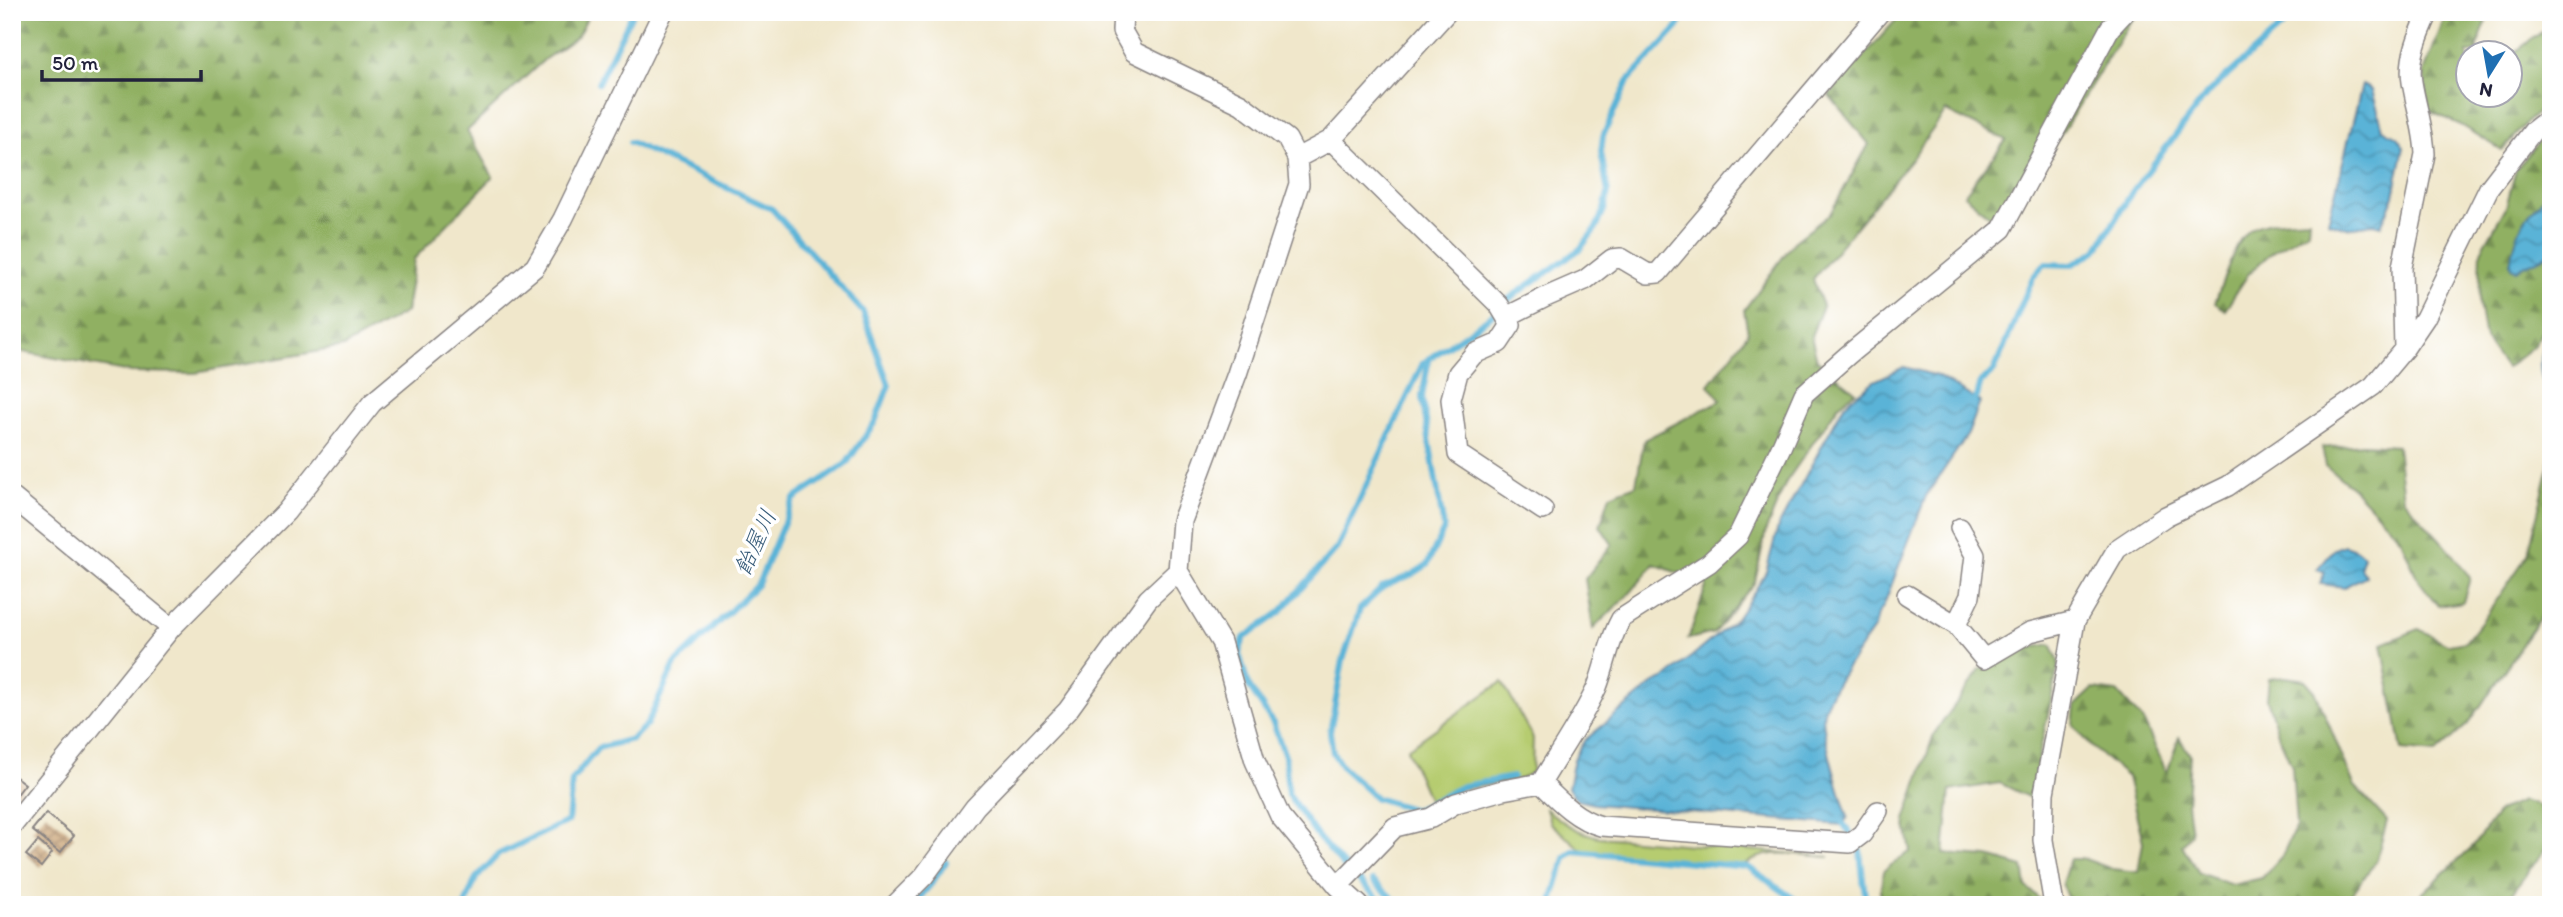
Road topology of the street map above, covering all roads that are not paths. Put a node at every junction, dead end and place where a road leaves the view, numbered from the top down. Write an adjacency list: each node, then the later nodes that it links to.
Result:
1 (663, 12): 19 (street)
2 (1123, 12): 9 (street)
3 (1447, 12): 8 (street)
4 (1880, 12): 10 (street)
5 (2125, 12): 20 (street)
6 (2429, 12): 11 (street)
7 (2551, 117): 11 (street)
8 (1331, 140): 9 (street); 10 (street)
9 (1297, 158): 15 (street)
10 (1502, 311): 13 (street)
11 (2404, 349): 17 (street)
12 (12, 497): 19 (street)
13 (1543, 510)
14 (1959, 528): 18 (street)
15 (1178, 570): 23 (street); 24 (street)
16 (1907, 595): 18 (street)
17 (2075, 621): 18 (street); 26 (street)
18 (1956, 625)
19 (171, 628): 22 (street)
20 (1541, 783): 21 (street); 23 (street)
21 (1878, 811)
22 (12, 826)
23 (1347, 877): 25 (street)
24 (895, 905)
25 (1359, 905)
26 (2054, 905)

